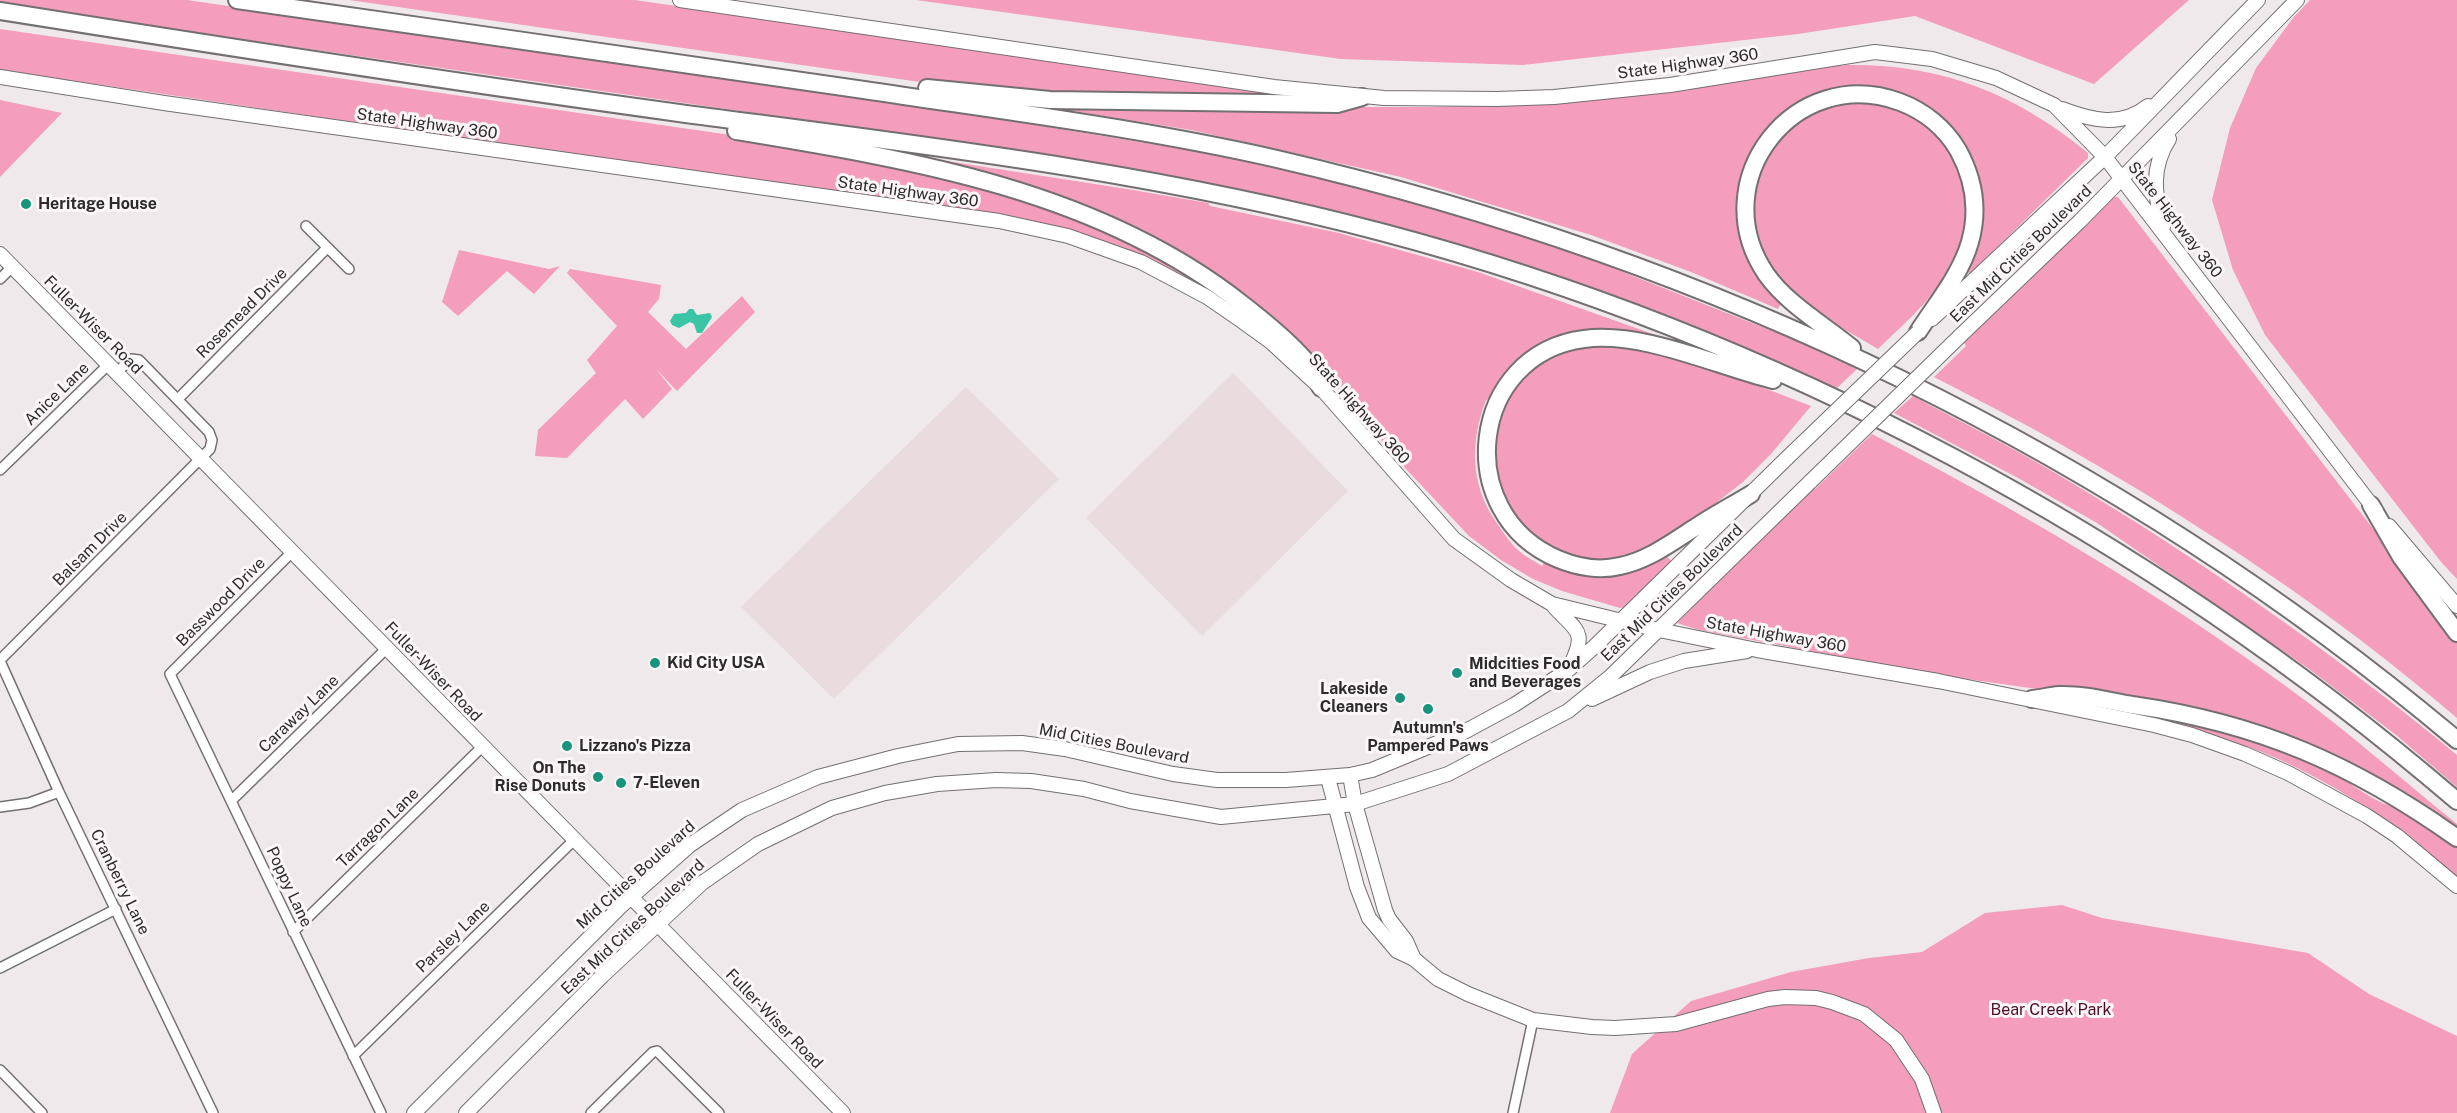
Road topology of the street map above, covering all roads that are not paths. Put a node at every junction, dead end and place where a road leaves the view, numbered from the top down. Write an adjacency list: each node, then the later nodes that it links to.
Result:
1 (237, 0): 8 (highway)
2 (680, 0): 11 (main road, State Highway 360)
3 (2258, 0): 9 (main road, East Mid Cities Boulevard)
4 (2297, 0): 14 (main road, East Mid Cities Boulevard)
5 (0, 11): 7 (highway)
6 (0, 21): 7 (highway)
7 (111, 29): 12 (highway)
8 (644, 58): 11 (highway); 25 (highway)
9 (2193, 68): 13 (main road); 15 (main road, East Mid Cities Boulevard)
10 (0, 78): 27 (main road, State Highway 360)
11 (1362, 97): 13 (main road, State Highway 360)
12 (565, 98): 27 (highway); 28 (highway)
13 (2054, 105): 15 (main road, State Highway 360)
14 (2181, 120): 16 (main road, East Mid Cities Boulevard); 18 (main road)
15 (2105, 157): 16 (main road, State Highway 360); 24 (main road, East Mid Cities Boulevard)
16 (2121, 179): 18 (main road, State Highway 360); 38 (main road, East Mid Cities Boulevard, bridge)
17 (306, 226): 19 (street)
18 (2165, 232): 33 (main road, State Highway 360)
19 (327, 248): 22 (street); 29 (street, Rosemead Drive)
20 (0, 254): 21 (main road, Fuller-Wiser Road)
21 (12, 267): 23 (street); 26 (main road, Fuller-Wiser Road)
22 (349, 269)
23 (0, 279)
24 (1918, 332): 25 (highway); 32 (main road, East Mid Cities Boulevard, bridge)
25 (1872, 363): 47 (highway)
26 (113, 368): 29 (street); 30 (main road, Fuller-Wiser Road); 31 (street, Anice Lane)
27 (1321, 388): 35 (main road, State Highway 360)
28 (1821, 392): 32 (highway); 54 (highway)
29 (178, 399): 30 (street)
30 (202, 458): 34 (main road, Fuller-Wiser Road); 42 (street, Balsam Drive)
31 (0, 470)
32 (1751, 494): 37 (main road, East Mid Cities Boulevard)
33 (2371, 505): 36 (main road, State Highway 360); 39 (highway)
34 (292, 551): 40 (main road, Fuller-Wiser Road); 44 (street, Basswood Drive)
35 (1552, 604): 37 (main road, State Highway 360); 43 (main road)
36 (2457, 606)
37 (1621, 621): 38 (main road, State Highway 360); 43 (main road, East Mid Cities Boulevard)
38 (1659, 630): 41 (main road, State Highway 360); 46 (main road, East Mid Cities Boulevard)
39 (2457, 633)
40 (387, 648): 48 (main road, Fuller-Wiser Road); 53 (street, Caraway Lane)
41 (1757, 650): 45 (main road, State Highway 360); 46 (main road)
42 (0, 662): 52 (street, Cranberry Lane)
43 (1568, 670): 49 (main road, East Mid Cities Boulevard)
44 (170, 674): 53 (street, Poppy Lane)
45 (2032, 699): 58 (highway); 60 (main road, State Highway 360)
46 (1568, 711): 55 (main road, East Mid Cities Boulevard)
47 (2457, 740)
48 (483, 746): 59 (main road, Fuller-Wiser Road); 64 (street, Tarragon Lane)
49 (1394, 761): 50 (main road, Mid Cities Boulevard)
50 (1350, 775): 51 (main road, Mid Cities Boulevard); 55 (main road)
51 (1328, 778): 57 (main road); 61 (main road, Mid Cities Boulevard)
52 (59, 792): 56 (street); 62 (street, Cranberry Lane)
53 (232, 800): 64 (street, Poppy Lane)
54 (2457, 801)
55 (1355, 804): 57 (main road, East Mid Cities Boulevard); 65 (main road)
56 (0, 807)
57 (1334, 807): 63 (main road, East Mid Cities Boulevard); 65 (main road)
58 (2457, 838)
59 (575, 839): 61 (main road, Fuller-Wiser Road); 68 (street, Parsley Lane)
60 (2457, 886)
61 (632, 897): 63 (main road, Fuller-Wiser Road); 73 (main road, Mid Cities Boulevard)
62 (116, 909): 66 (street); 71 (street, Cranberry Lane)
63 (657, 923): 74 (main road, East Mid Cities Boulevard); 77 (main road, Fuller-Wiser Road)
64 (294, 932): 68 (street, Poppy Lane)
65 (1414, 959): 67 (main road)
66 (0, 969)
67 (1533, 1020): 78 (street); 79 (main road)
68 (352, 1056): 72 (street, Poppy Lane)
69 (0, 1070): 70 (street)
70 (42, 1113)
71 (213, 1113)
72 (381, 1113)
73 (414, 1113)
74 (466, 1113)
75 (591, 1113): 76 (street)
76 (719, 1113)
77 (843, 1113)
78 (1513, 1113)
79 (1934, 1113)

